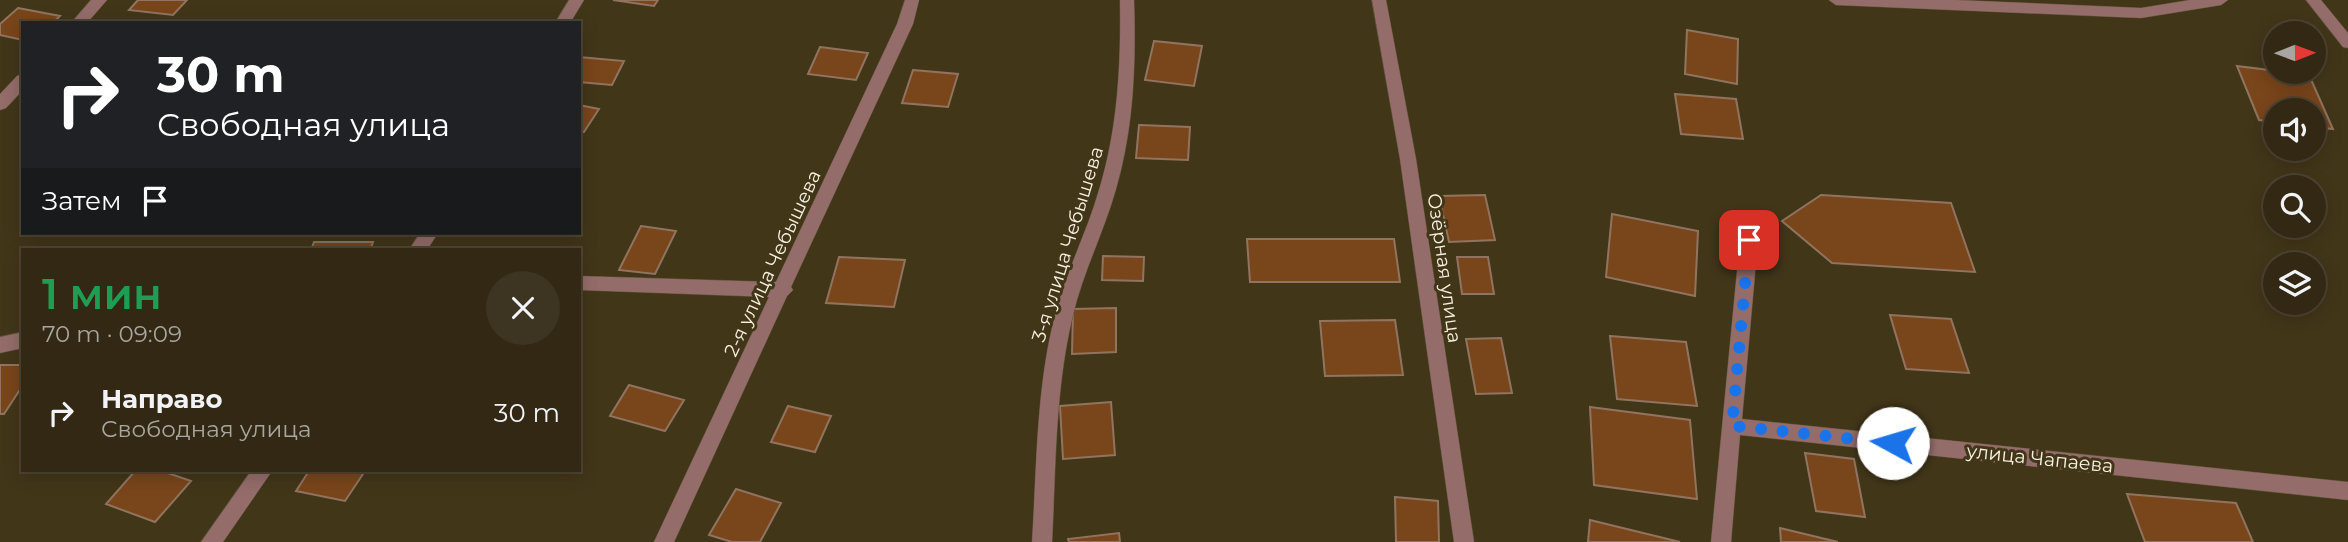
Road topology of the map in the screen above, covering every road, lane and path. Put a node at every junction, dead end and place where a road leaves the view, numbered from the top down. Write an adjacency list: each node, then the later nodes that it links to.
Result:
1 (100, 0): 11 (street)
2 (576, 0): 12 (street)
3 (912, 0): 18 (street, 2-я улица Чебышева)
4 (1127, 0): 26 (street, 3-я улица Чебышева)
5 (1379, 0): 27 (street, Озёрная улица)
6 (1836, 0): 10 (street)
7 (1977, 0): 10 (street)
8 (2221, 0): 10 (street)
9 (2313, 0): 13 (street)
10 (1993, 7)
11 (80, 21)
12 (563, 21)
13 (2348, 43)
14 (21, 82): 15 (street)
15 (0, 104)
16 (1749, 240): 21 (street)
17 (581, 283): 18 (street)
18 (783, 290): 25 (street, 2-я улица Чебышева)
19 (21, 340): 20 (street)
20 (0, 345)
21 (1732, 426): 23 (street, улица Чапаева); 28 (street)
22 (261, 472): 24 (street)
23 (2348, 491)
24 (211, 542)
25 (664, 542)
26 (1042, 542)
27 (1464, 542)
28 (1721, 542)

